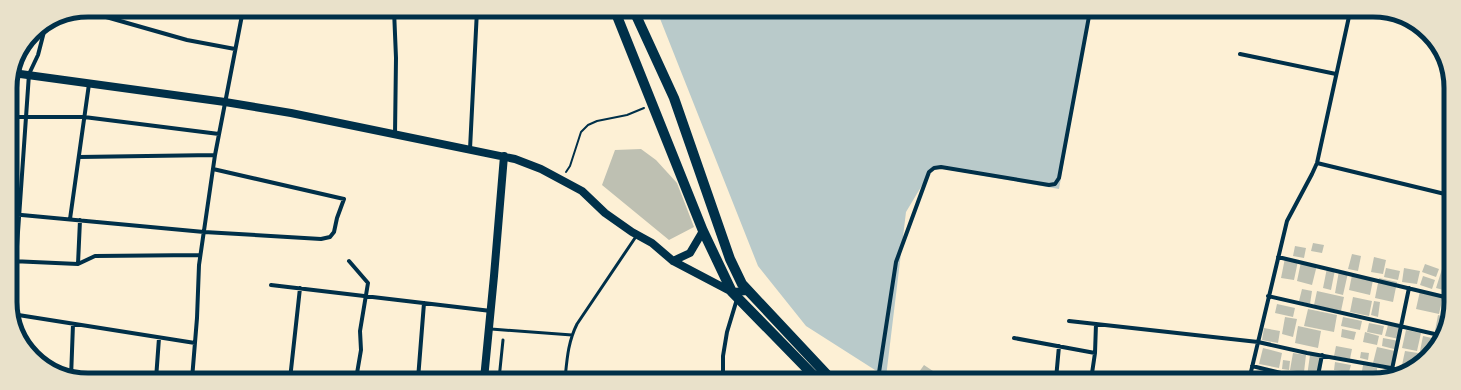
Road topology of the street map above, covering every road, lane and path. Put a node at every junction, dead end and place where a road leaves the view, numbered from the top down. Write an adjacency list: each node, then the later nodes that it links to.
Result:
1 (106, 17): 10 (street)
2 (242, 17): 10 (street)
3 (394, 17): 22 (street)
4 (477, 17): 23 (street)
5 (617, 17): 17 (main road)
6 (637, 17): 47 (main road)
7 (1089, 17): 85 (street)
8 (1349, 17): 14 (street)
9 (44, 33): 13 (street)
10 (235, 49): 16 (street)
11 (1240, 54): 14 (street)
12 (19, 73): 13 (main road)
13 (29, 74): 15 (main road); 19 (street)
14 (1336, 74): 27 (street)
15 (89, 84): 16 (main road); 20 (street)
16 (225, 102): 21 (street); 22 (main road)
17 (652, 104): 29 (path); 35 (main road)
18 (17, 117): 19 (street)
19 (26, 117): 20 (street); 31 (street)
20 (84, 117): 21 (street); 26 (street)
21 (219, 134): 24 (street)
22 (395, 134): 23 (main road)
23 (470, 149): 25 (main road)
24 (215, 155): 26 (street); 28 (street)
25 (504, 156): 29 (main road); 53 (main road)
26 (79, 157): 32 (street)
27 (1317, 163): 30 (street); 39 (street)
28 (213, 169): 36 (street); 36 (street)
29 (562, 180): 37 (main road)
30 (1444, 194)
31 (19, 214): 32 (street); 34 (street)
32 (70, 219): 33 (street)
33 (80, 220): 36 (street); 43 (street)
34 (17, 230)
35 (703, 231): 40 (main road); 48 (main road)
36 (204, 232): 38 (street)
37 (637, 234): 40 (main road); 61 (lane)
38 (200, 255): 43 (street); 66 (street)
39 (1278, 257): 46 (street); 50 (street)
40 (674, 260): 48 (main road)
41 (349, 261): 49 (street)
42 (17, 262): 43 (street)
43 (78, 264)
44 (271, 284): 45 (street)
45 (300, 288): 49 (street); 76 (street)
46 (1408, 288): 51 (street); 58 (street)
47 (748, 291): 48 (main road); 84 (main road)
48 (735, 294): 82 (street); 83 (main road)
49 (365, 296): 52 (street); 77 (street)
50 (1268, 296): 58 (street); 65 (street)
51 (1444, 297)
52 (424, 303): 53 (street); 78 (street)
53 (490, 311): 59 (main road)
54 (18, 316): 56 (street)
55 (1068, 321): 57 (street)
56 (73, 324): 62 (street); 73 (street)
57 (1096, 324): 65 (street); 68 (street)
58 (1401, 326): 60 (street); 71 (street)
59 (489, 329): 61 (lane); 79 (main road)
60 (1436, 334)
61 (572, 335): 81 (lane)
62 (159, 338): 66 (street); 74 (street)
63 (1014, 338): 67 (street)
64 (503, 340): 80 (lane)
65 (1258, 342): 69 (street); 70 (street)
66 (195, 344): 75 (street)
67 (1059, 346): 68 (street); 86 (street)
68 (1095, 353): 87 (street)
69 (1322, 355): 71 (street); 90 (street)
70 (1252, 366): 88 (street); 89 (street)
71 (1392, 368): 72 (street)
72 (1396, 369)
73 (71, 371)
74 (156, 373)
75 (192, 373)
76 (290, 373)
77 (357, 373)
78 (418, 373)
79 (485, 373)
80 (500, 373)
81 (565, 373)
82 (723, 373)
83 (811, 373)
84 (825, 373)
85 (879, 373)
86 (1057, 373)
87 (1092, 373)
88 (1250, 373)
89 (1281, 373)
90 (1318, 373)

